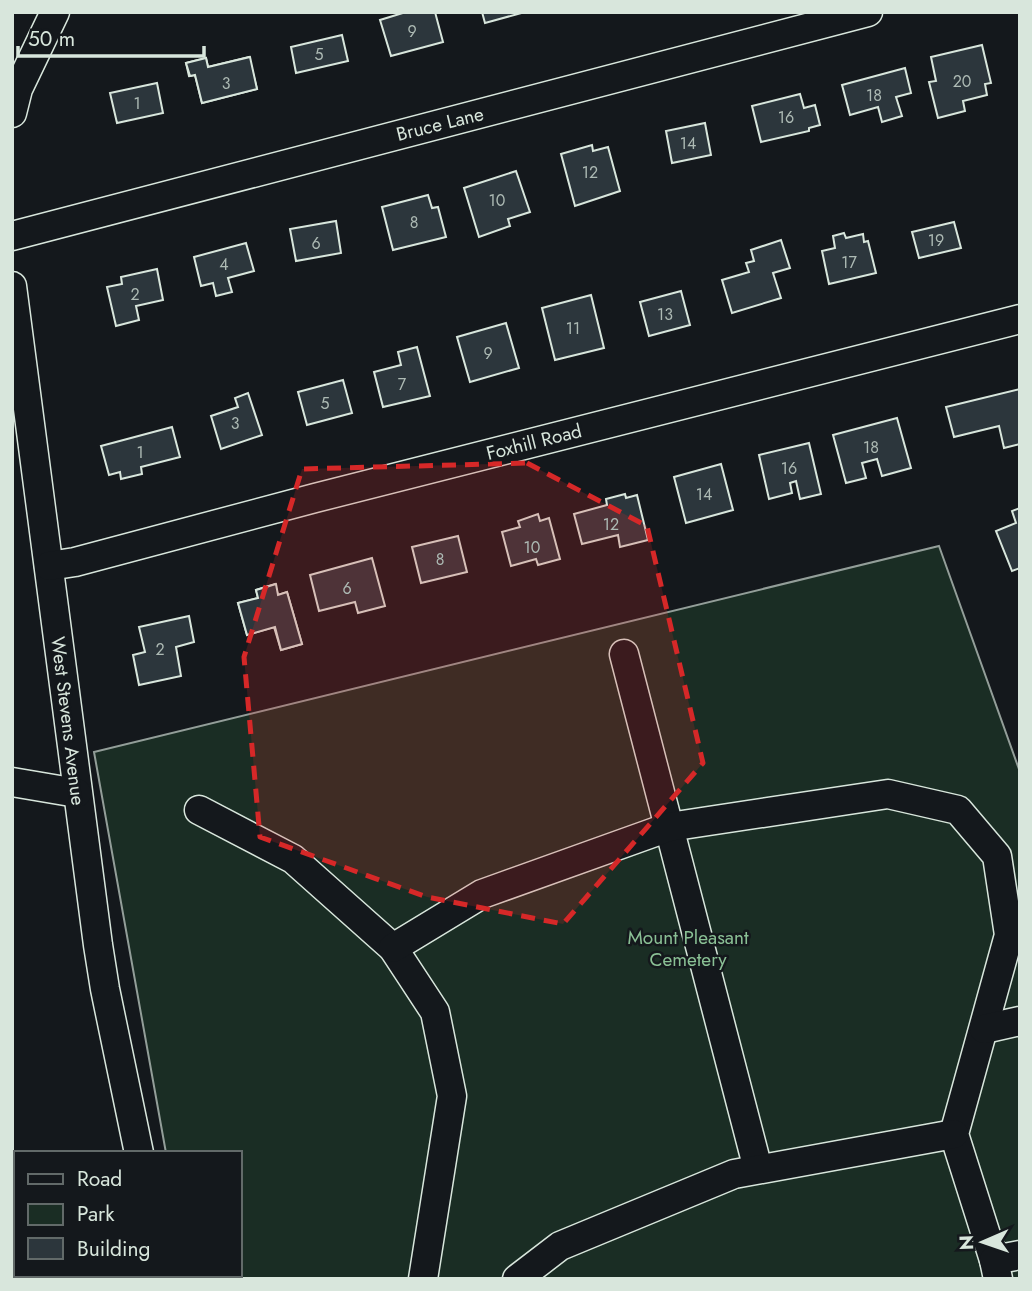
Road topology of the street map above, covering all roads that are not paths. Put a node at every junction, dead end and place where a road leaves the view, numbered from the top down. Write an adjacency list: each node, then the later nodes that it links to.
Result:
1 (55, 12): 3 (street)
2 (867, 12): 4 (street, Bruce Lane)
3 (12, 113)
4 (12, 236)
5 (12, 286): 7 (street, West Stevens Avenue)
6 (1020, 318): 7 (street, Foxhill Road)
7 (49, 566): 10 (street, West Stevens Avenue)
8 (624, 654): 12 (street)
9 (12, 782): 10 (street)
10 (77, 793): 17 (street, West Stevens Avenue)
11 (199, 810): 13 (street)
12 (669, 827): 13 (street); 15 (street); 18 (street)
13 (393, 948): 20 (street)
14 (1020, 1021): 15 (street)
15 (984, 1029): 16 (street)
16 (954, 1134): 18 (street); 19 (street)
17 (139, 1151)
18 (758, 1169): 21 (street)
19 (1004, 1265)
20 (423, 1279)
21 (517, 1279)

